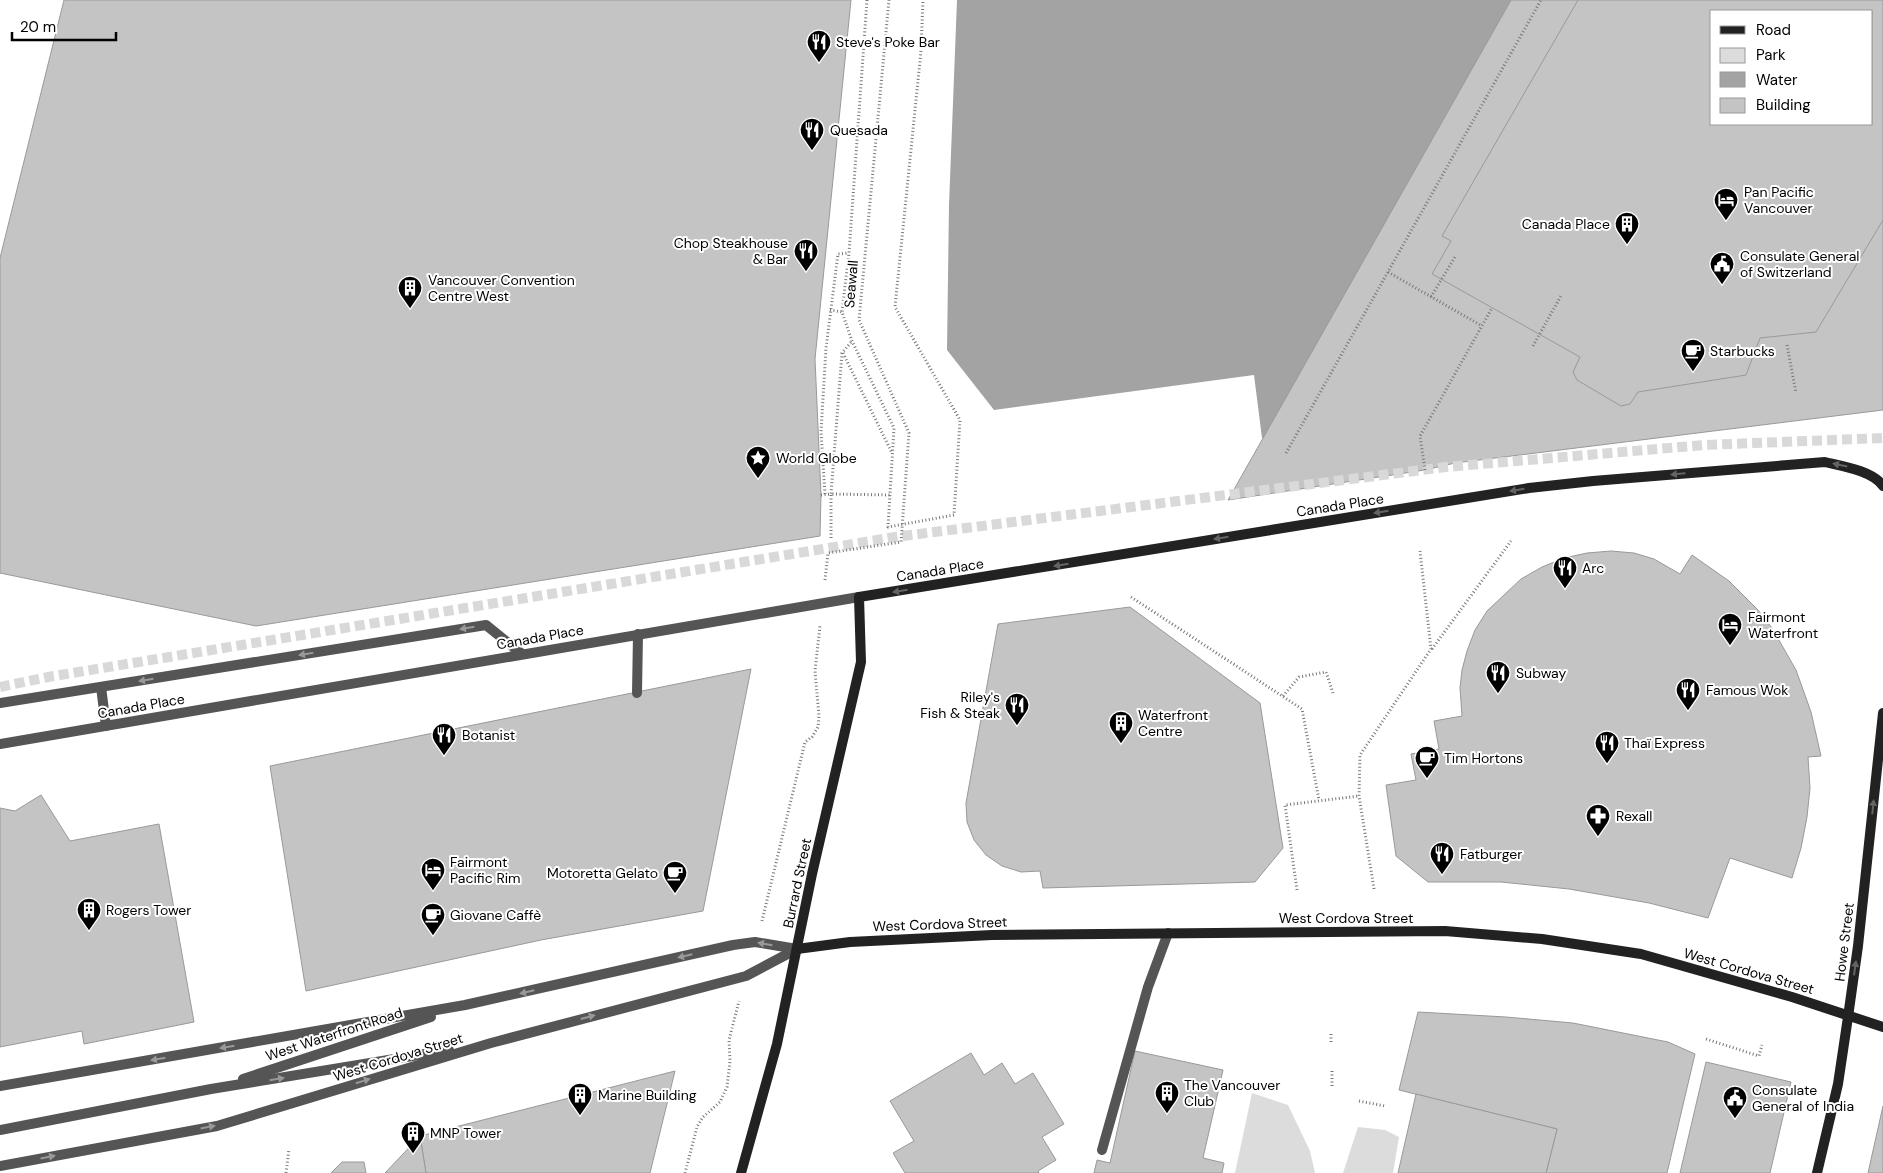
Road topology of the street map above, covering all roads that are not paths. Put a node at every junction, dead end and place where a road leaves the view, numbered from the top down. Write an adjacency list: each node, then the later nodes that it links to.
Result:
1 (1882, 482): 2 (street, Canada Place, one-way to 2)
2 (859, 597): 3 (street, Canada Place); 12 (street, Burrard Street)
3 (638, 634): 4 (street, Canada Place); 6 (street)
4 (522, 654): 5 (street, one-way to 5); 9 (street, Canada Place)
5 (101, 687): 7 (street); 9 (street)
6 (637, 693)
7 (0, 703)
8 (1883, 713): 14 (street, Howe Street, one-way to 8)
9 (106, 726): 10 (street, Canada Place)
10 (0, 744)
11 (1168, 933): 12 (street, West Cordova Street); 14 (street, West Cordova Street); 20 (street)
12 (797, 949): 13 (street, West Cordova Street, one-way to 13); 16 (street, West Cordova Street, one-way to 12); 22 (street, Burrard Street)
13 (465, 1006): 17 (street, West Cordova Street, one-way to 17); 18 (street, West Waterfront Road)
14 (1848, 1017): 15 (street, West Cordova Street); 23 (street, Howe Street)
15 (1883, 1027)
16 (491, 1043): 18 (street, West Waterfront Road, one-way to 16); 21 (street, West Cordova Street, one-way to 16)
17 (0, 1086)
18 (211, 1089): 19 (street, West Waterfront Road)
19 (0, 1130)
20 (1102, 1150)
21 (0, 1166)
22 (741, 1173)
23 (1818, 1173)

